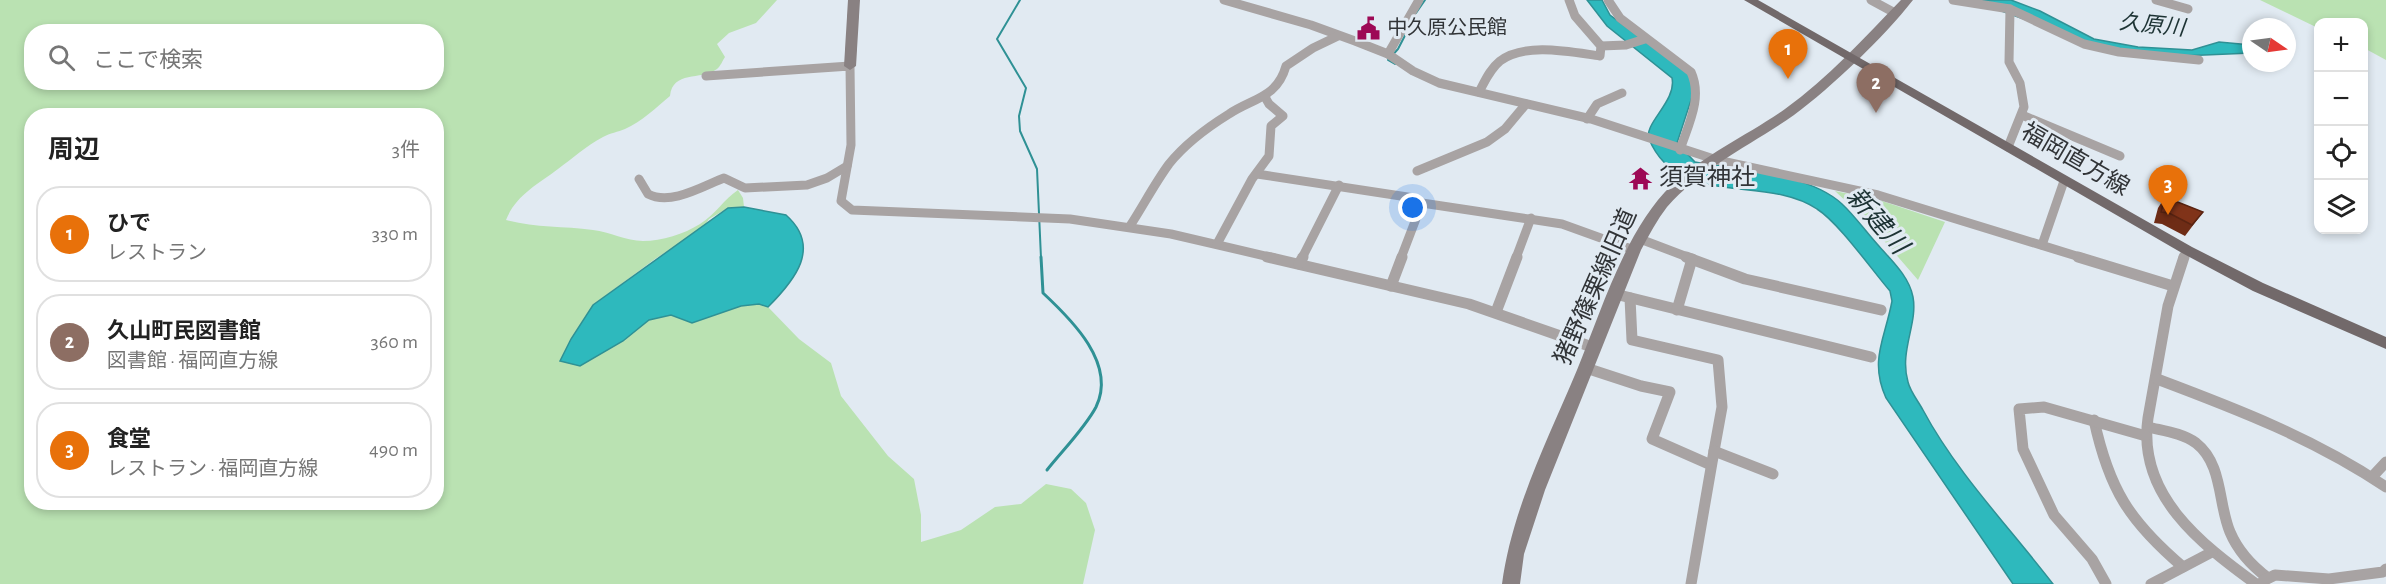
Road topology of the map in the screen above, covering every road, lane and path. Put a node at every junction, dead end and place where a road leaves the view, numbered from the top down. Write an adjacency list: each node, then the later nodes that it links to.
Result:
1 (854, 0): 20 (street)
2 (1224, 0): 14 (street)
3 (1419, 0): 17 (street)
4 (1569, 0): 16 (street)
5 (1608, 0): 15 (street)
6 (1750, 0): 18 (main road, 福岡直方線)
7 (1870, 0): 13 (street)
8 (1907, 0): 13 (street, 猪野篠栗線旧道)
9 (1953, 0): 11 (street)
10 (2156, 0): 12 (street)
11 (2008, 5): 19 (street); 26 (street)
12 (2188, 9)
13 (1895, 13): 18 (street, 猪野篠栗線旧道)
14 (1338, 36): 17 (street); 24 (street)
15 (1645, 39): 16 (street); 29 (street)
16 (1601, 46): 22 (street)
17 (1388, 54): 22 (street)
18 (1851, 58): 28 (main road, 福岡直方線); 31 (street, 猪野篠栗線旧道)
19 (2199, 60)
20 (850, 66): 21 (street); 32 (street)
21 (706, 76)
22 (1479, 92): 25 (street)
23 (1622, 93): 27 (street)
24 (1265, 97): 34 (street); 40 (street)
25 (1526, 104): 27 (street); 33 (street)
26 (2022, 115): 28 (street); 30 (street)
27 (1587, 119): 29 (street)
28 (2008, 147): 36 (main road, 福岡直方線)
29 (1680, 150): 31 (street)
30 (2120, 156)
31 (1717, 160): 42 (street, 猪野篠栗線旧道); 43 (street)
32 (847, 166): 35 (street); 40 (street)
33 (1417, 171)
34 (1257, 174): 37 (street); 41 (street)
35 (639, 179)
36 (2064, 181): 43 (street); 44 (main road, 福岡直方線)
37 (1339, 185): 38 (street); 46 (street)
38 (1422, 203): 39 (street); 47 (street)
39 (1530, 218): 42 (street); 52 (street)
40 (1130, 226): 41 (street)
41 (1217, 244): 46 (street)
42 (1637, 244): 45 (street); 49 (street, 猪野篠栗線旧道)
43 (2042, 245): 48 (street)
44 (2187, 250): 48 (street); 53 (main road, 福岡直方線)
45 (1692, 259): 50 (street); 51 (street)
46 (1299, 264): 47 (street)
47 (1391, 286): 52 (street)
48 (2173, 286): 57 (street)
49 (1623, 296): 50 (street); 54 (street, 猪野篠栗線旧道); 60 (street)
50 (1677, 310): 55 (street)
51 (1881, 310)
52 (1496, 312): 54 (street)
53 (2386, 343)
54 (1595, 348): 56 (street, 猪野篠栗線旧道)
55 (1870, 357)
56 (1586, 368): 62 (street); 70 (street, 猪野篠栗線旧道)
57 (2157, 379): 59 (street); 64 (street)
58 (2094, 420): 59 (street); 67 (street); 72 (street)
59 (2147, 431): 66 (street); 69 (street)
60 (1714, 451): 62 (street); 63 (street)
61 (2386, 462): 64 (street)
62 (1711, 465): 71 (street)
63 (1773, 474)
64 (2372, 477): 65 (street)
65 (2386, 487)
66 (2212, 552): 67 (street); 69 (street)
67 (2183, 567): 73 (street)
68 (2386, 569): 69 (street)
69 (2261, 582)
70 (1511, 584)
71 (1691, 584)
72 (2106, 584)
73 (2151, 584)

